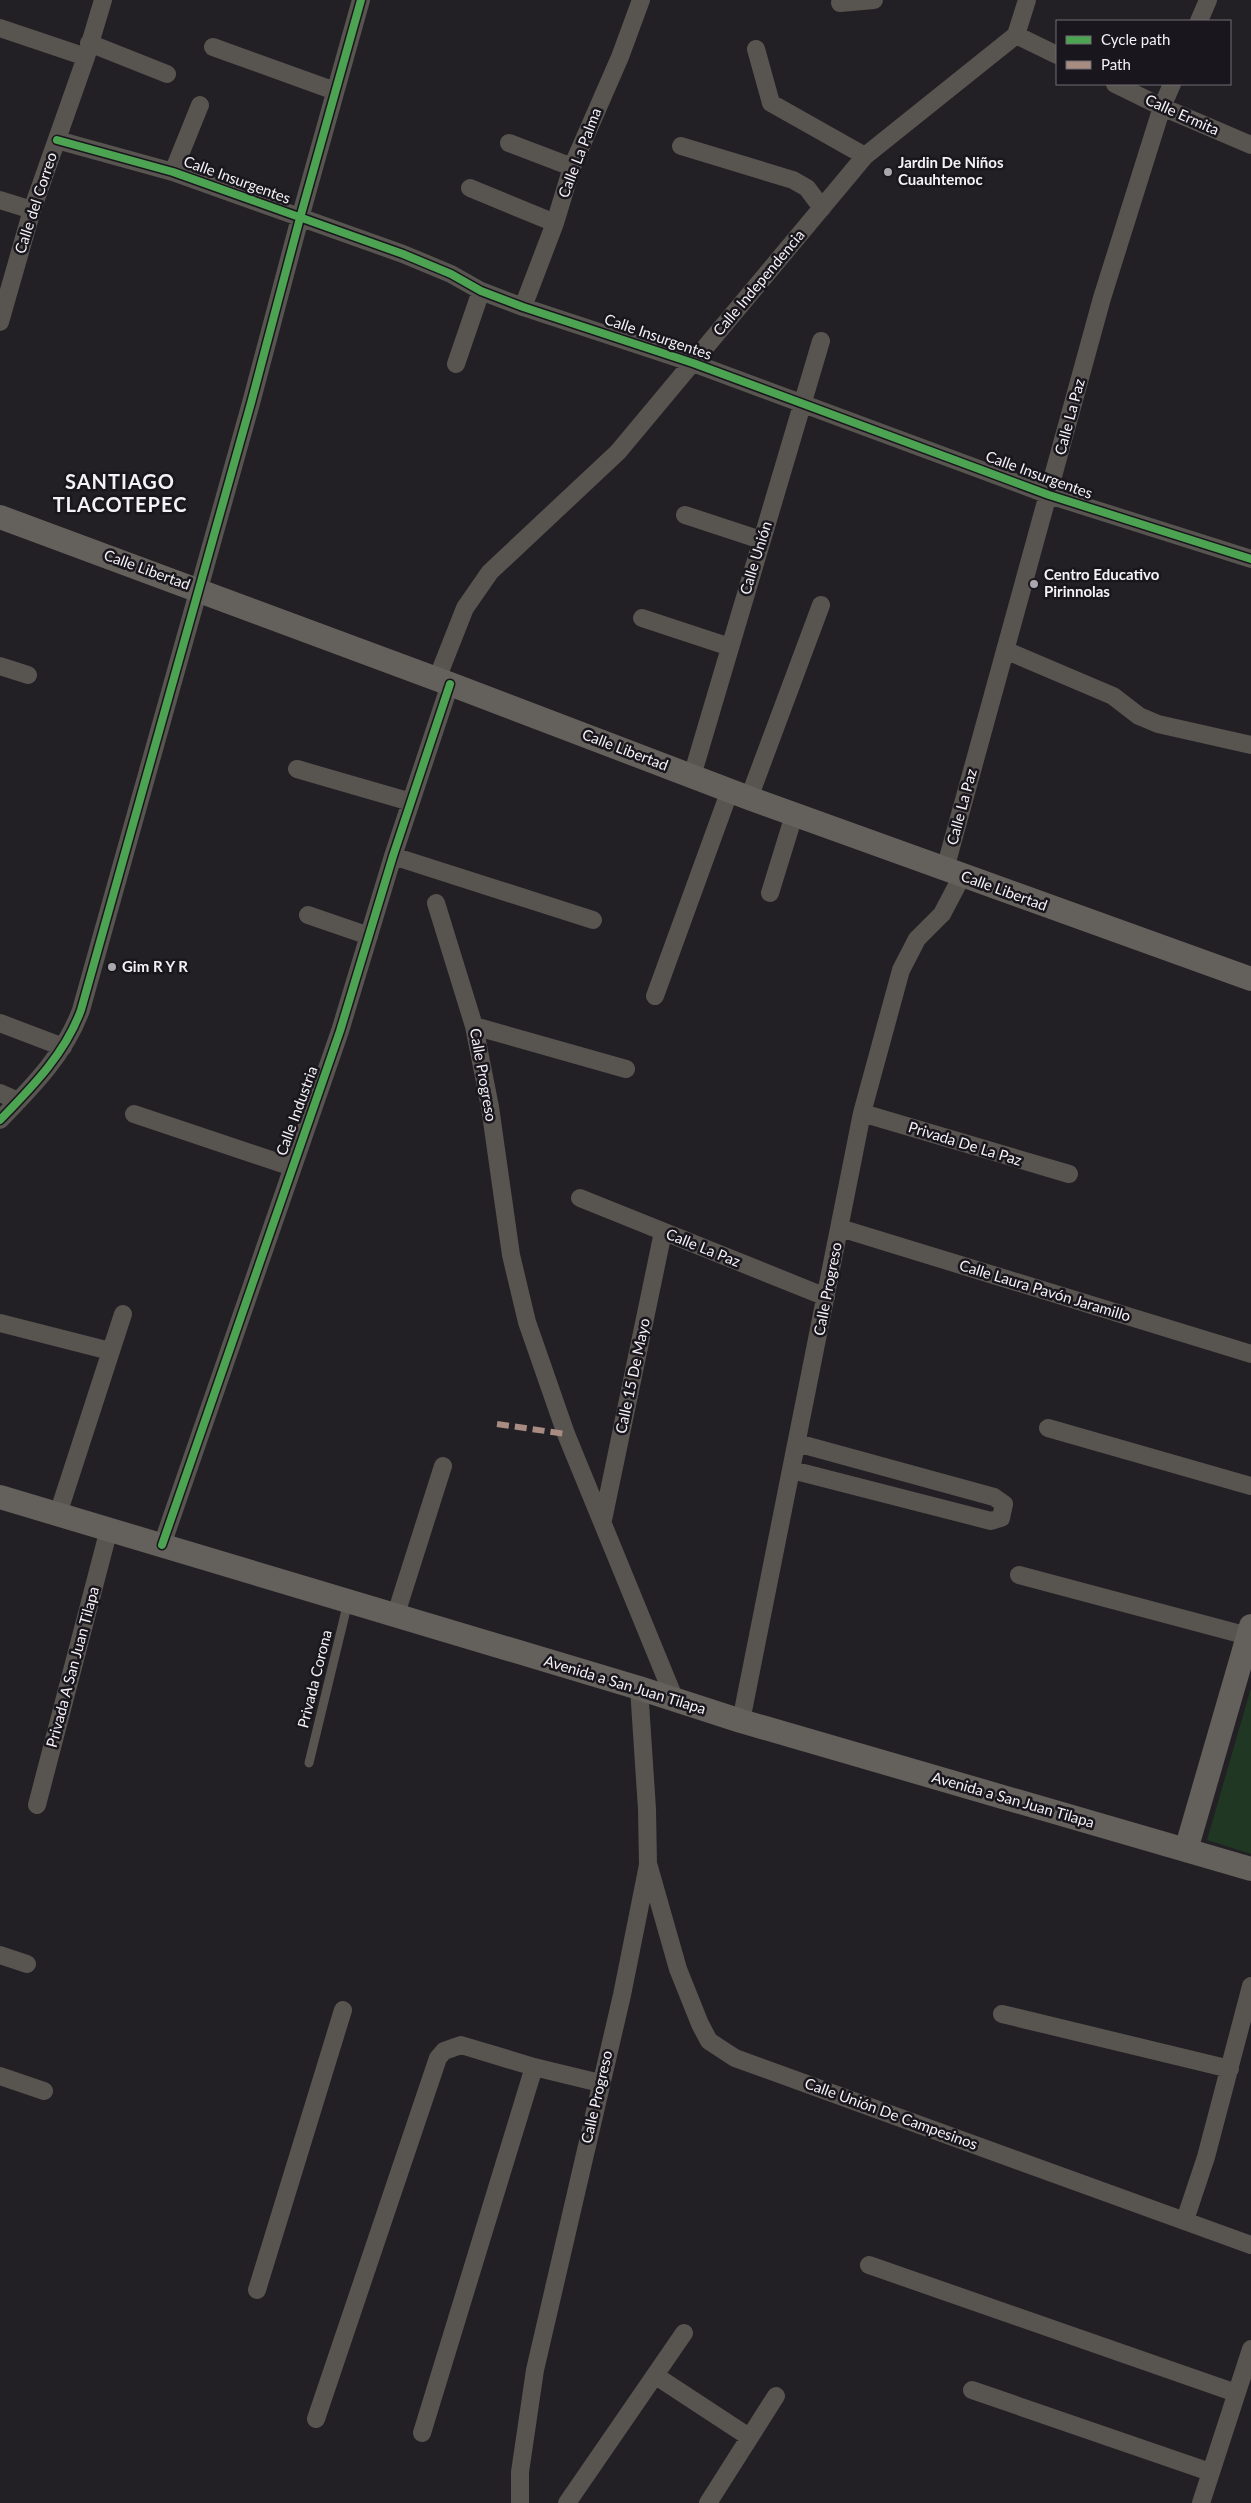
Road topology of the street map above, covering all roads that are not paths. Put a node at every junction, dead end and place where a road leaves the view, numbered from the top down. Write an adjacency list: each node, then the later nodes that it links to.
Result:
1 (103, 0): 13 (street, Calle del Correo)
2 (361, 0): 18 (street)
3 (641, 0): 26 (street, Calle La Palma)
4 (874, 0): 7 (street)
5 (1026, 0): 10 (street)
6 (1208, 0): 8 (street)
7 (840, 2)
8 (1199, 20)
9 (0, 28): 13 (street)
10 (1016, 35): 14 (street); 25 (street, Calle Independencia)
11 (213, 47): 18 (street)
12 (756, 49): 25 (street)
13 (88, 50): 15 (street); 21 (street, Calle del Correo)
14 (1056, 55)
15 (167, 74)
16 (1116, 85): 20 (street, Calle Ermita)
17 (1172, 85): 20 (street, Calle La Paz)
18 (336, 92): 32 (street)
19 (200, 105): 27 (street)
20 (1162, 107): 23 (street, Calle Ermita); 41 (street, Calle La Paz)
21 (57, 140): 27 (street, Calle Insurgentes); 31 (street, Calle del Correo)
22 (509, 143): 26 (street)
23 (1251, 145)
24 (681, 146): 30 (street)
25 (865, 156): 30 (street, Calle Independencia)
26 (572, 167): 33 (street, Calle La Palma)
27 (173, 172): 32 (street, Calle Insurgentes)
28 (470, 188): 33 (street)
29 (0, 200): 31 (street)
30 (822, 208): 38 (street, Calle Independencia)
31 (32, 210): 36 (street, Calle del Correo)
32 (300, 218): 34 (street, Calle Insurgentes); 46 (street)
33 (555, 223): 35 (street, Calle La Palma)
34 (481, 291): 35 (street, Calle Insurgentes); 39 (street)
35 (523, 307): 38 (street, Calle Insurgentes)
36 (0, 322)
37 (821, 341): 40 (street, Calle Unión)
38 (693, 363): 40 (street, Calle Insurgentes); 53 (street, Calle Independencia)
39 (456, 364)
40 (803, 404): 41 (street, Calle Insurgentes); 44 (street, Calle Unión)
41 (1049, 495): 45 (street, Calle Insurgentes); 50 (street, Calle La Paz)
42 (685, 515): 44 (street)
43 (0, 516): 46 (main road, Calle Libertad)
44 (761, 540): 49 (street, Calle Unión)
45 (1251, 559)
46 (199, 589): 53 (main road, Calle Libertad); 71 (street)
47 (821, 605): 57 (street)
48 (642, 618): 49 (street)
49 (730, 647): 56 (street, Calle Unión)
50 (1005, 650): 54 (street); 61 (street, Calle La Paz)
51 (0, 666): 52 (street)
52 (28, 675)
53 (444, 681): 56 (main road, Calle Libertad); 58 (street, Calle Industria)
54 (1251, 744)
55 (297, 770): 58 (street)
56 (692, 776): 57 (main road, Calle Libertad)
57 (739, 794): 59 (main road, Calle Libertad); 68 (street)
58 (411, 802): 60 (street, Calle Industria)
59 (794, 815): 61 (main road, Calle Libertad); 62 (street)
60 (393, 856): 65 (street); 66 (street, Calle Industria)
61 (954, 872): 67 (main road, Calle Libertad); 75 (street, Calle Progreso)
62 (770, 893)
63 (436, 903): 70 (street, Calle Progreso)
64 (308, 915): 66 (street)
65 (593, 920)
66 (370, 936): 78 (street, Calle Industria)
67 (1251, 979)
68 (655, 996)
69 (0, 1023): 71 (street)
70 (474, 1026): 72 (street); 97 (street, Calle Progreso)
71 (63, 1047): 74 (street)
72 (626, 1069)
73 (0, 1093): 74 (street)
74 (18, 1101): 77 (street)
75 (862, 1113): 79 (street, Privada De La Paz); 81 (street, Calle Progreso)
76 (134, 1114): 78 (street)
77 (0, 1120)
78 (292, 1167): 99 (street, Calle Industria)
79 (1068, 1174)
80 (580, 1198): 82 (street, Calle La Paz)
81 (840, 1228): 83 (street, Calle Progreso); 87 (street, Calle Laura Pavón Jaramillo)
82 (662, 1232): 83 (street, Calle La Paz); 97 (street, Calle 15 De Mayo)
83 (826, 1297): 89 (street, Calle Progreso)
84 (123, 1314): 86 (street)
85 (0, 1324): 86 (street)
86 (110, 1351): 96 (street)
87 (1251, 1354)
88 (1048, 1428): 94 (street)
89 (797, 1442): 90 (street); 92 (street, Calle Progreso)
90 (837, 1454): 93 (street); 93 (street)
91 (443, 1466): 102 (street)
92 (792, 1470): 93 (street); 106 (street, Calle Progreso)
93 (831, 1479)
94 (1251, 1486)
95 (0, 1497): 96 (main road, Avenida a San Juan Tilapa)
96 (58, 1514): 98 (main road, Avenida a San Juan Tilapa)
97 (603, 1520): 105 (street, Calle Progreso)
98 (109, 1530): 99 (main road, Avenida a San Juan Tilapa); 108 (street, Privada A San Juan Tilapa)
99 (162, 1545): 101 (main road, Avenida a San Juan Tilapa)
100 (1019, 1575): 103 (street)
101 (348, 1602): 102 (main road, Avenida a San Juan Tilapa); 107 (lane, Privada Corona)
102 (395, 1617): 104 (main road, Avenida a San Juan Tilapa)
103 (1250, 1631): 109 (main road)
104 (639, 1688): 105 (main road, Avenida a San Juan Tilapa); 110 (street, Calle Progreso)
105 (675, 1700): 106 (main road, Avenida a San Juan Tilapa)
106 (741, 1722): 109 (main road, Avenida a San Juan Tilapa)
107 (309, 1763)
108 (37, 1804)
109 (1186, 1850): 111 (main road, Avenida a San Juan Tilapa)
110 (648, 1865): 120 (street, Calle Progreso); 122 (street, Calle Unión De Campesinos)
111 (1251, 1869)
112 (0, 1955): 113 (street)
113 (27, 1964)
114 (1251, 1986): 118 (street)
115 (343, 2010): 125 (street)
116 (1002, 2014): 118 (street)
117 (534, 2067): 120 (street); 132 (street); 133 (street)
118 (1230, 2069): 122 (street)
119 (0, 2076): 121 (street)
120 (600, 2083): 136 (street, Calle Progreso)
121 (44, 2091)
122 (1185, 2220): 123 (street, Calle Unión De Campesinos)
123 (1251, 2245)
124 (869, 2265): 130 (street)
125 (256, 2290)
126 (684, 2333): 128 (street)
127 (1251, 2349): 130 (street)
128 (656, 2376): 134 (street); 137 (street)
129 (972, 2390): 135 (street)
130 (1236, 2393): 135 (street)
131 (776, 2396): 134 (street)
132 (316, 2419)
133 (422, 2433)
134 (749, 2437): 138 (street)
135 (1210, 2472): 139 (street)
136 (520, 2503)
137 (568, 2503)
138 (708, 2503)
139 (1201, 2503)

